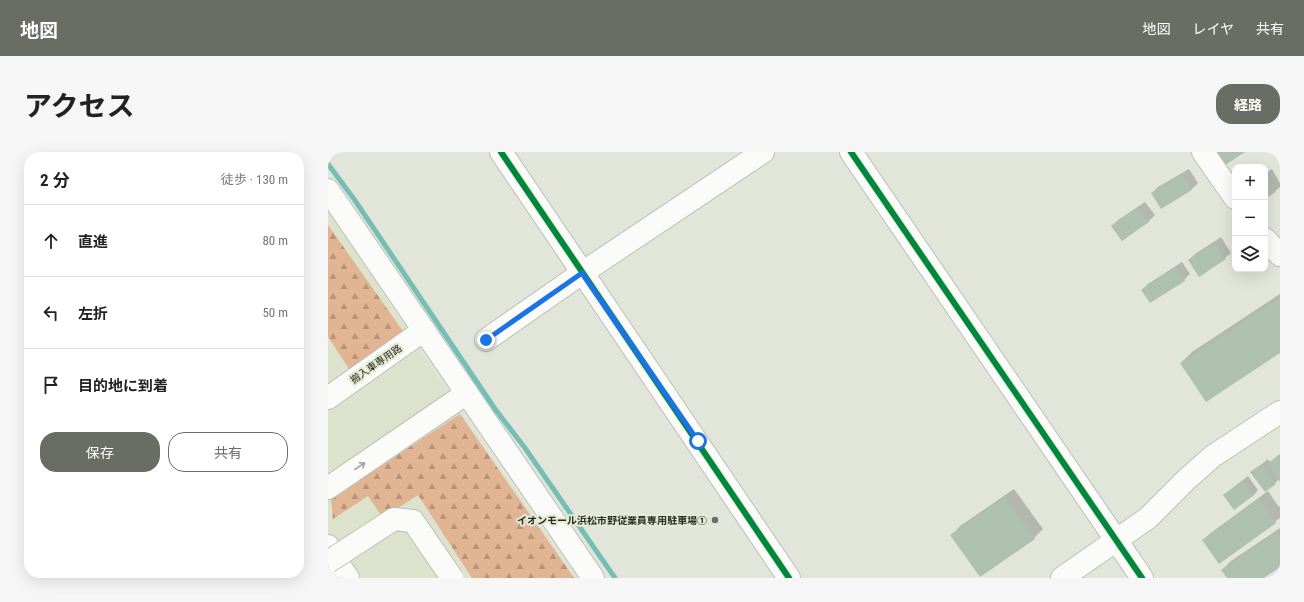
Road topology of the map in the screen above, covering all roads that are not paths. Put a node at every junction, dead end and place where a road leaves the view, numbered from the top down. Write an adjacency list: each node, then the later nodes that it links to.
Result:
1 (501, 152): 9 (street)
2 (763, 152): 9 (street)
3 (851, 152): 16 (street)
4 (1203, 152): 6 (street)
5 (328, 190): 10 (street)
6 (1232, 194)
7 (1268, 242): 8 (street)
8 (1280, 255)
9 (582, 273): 11 (street); 22 (street)
10 (424, 330): 12 (street); 13 (street, 搬入車専用路)
11 (486, 340)
12 (467, 393): 15 (street, one-way to 12); 21 (street)
13 (328, 398)
14 (1280, 412): 16 (street)
15 (328, 488)
16 (1117, 541): 23 (street); 24 (street)
17 (328, 546): 19 (street)
18 (328, 562): 20 (street, bridge)
19 (348, 578)
20 (452, 578)
21 (593, 578)
22 (789, 578)
23 (1062, 578)
24 (1142, 578)

